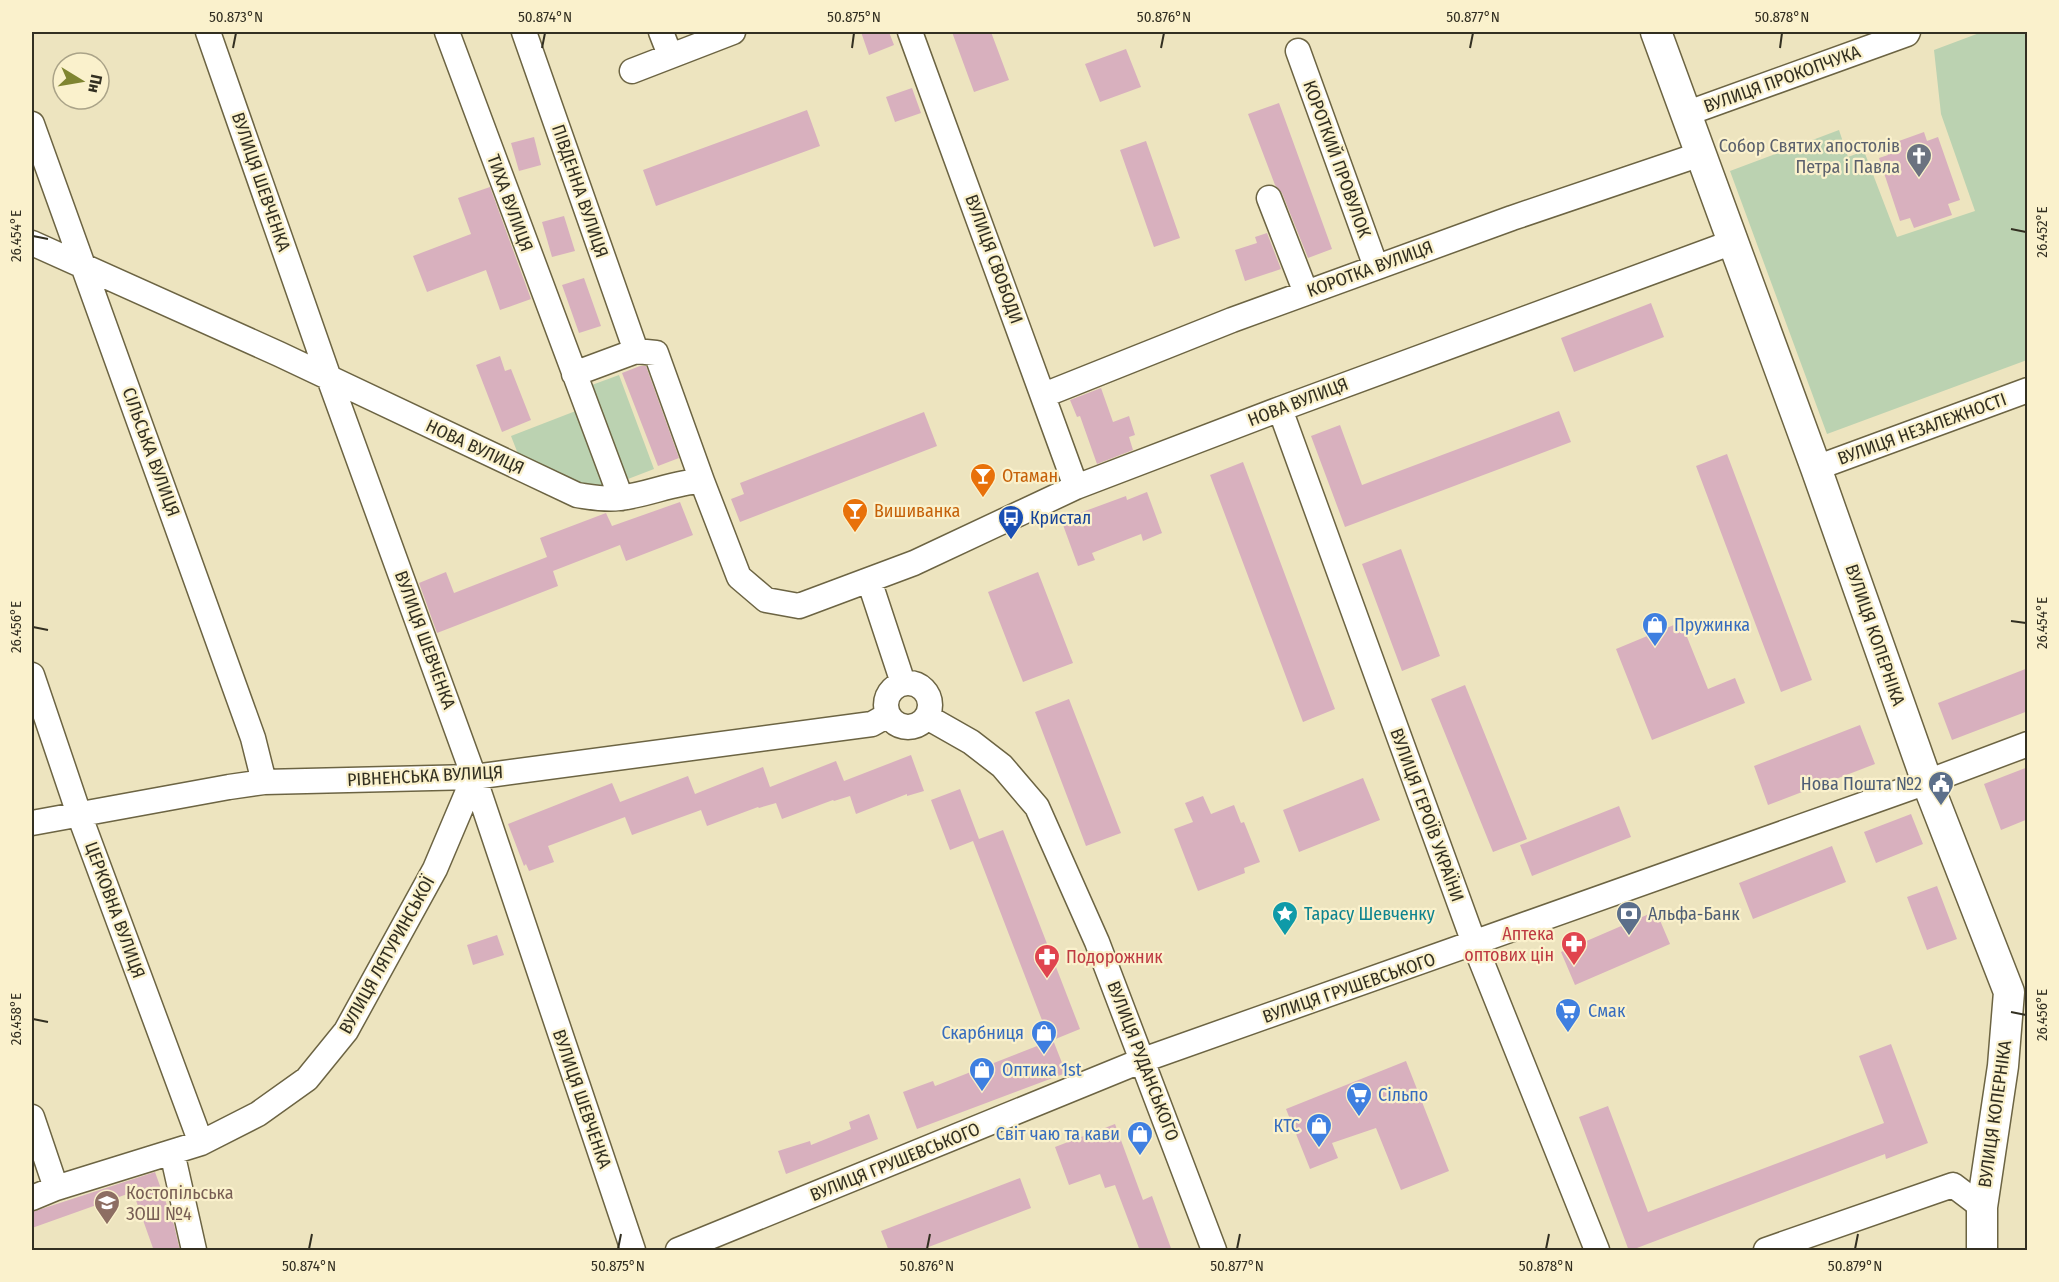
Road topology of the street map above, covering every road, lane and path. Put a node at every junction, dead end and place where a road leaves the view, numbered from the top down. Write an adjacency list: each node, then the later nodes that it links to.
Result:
1 (208, 32): 23 (street, ВУЛИЦЯ ШЕВЧЕНКА)
2 (447, 32): 22 (street, ТИХА ВУЛИЦЯ)
3 (524, 32): 21 (street, ПІВДЕННА ВУЛИЦЯ)
4 (661, 32): 10 (street)
5 (733, 32): 10 (street)
6 (910, 32): 25 (street, ВУЛИЦЯ СВОБОДИ)
7 (1656, 32): 12 (main road, ВУЛИЦЯ КОПЕРНІКА)
8 (1908, 32): 12 (street, ВУЛИЦЯ ПРОКОПЧУКА)
9 (1298, 51): 19 (street, КОРОТКИЙ ПРОВУЛОК)
10 (670, 55): 11 (street)
11 (632, 71)
12 (1688, 113): 14 (main road, ВУЛИЦЯ КОПЕРНІКА)
13 (32, 124): 18 (street, СІЛЬСЬКА ВУЛИЦЯ)
14 (1701, 154): 16 (main road, ВУЛИЦЯ КОПЕРНІКА); 19 (street, КОРОТКА ВУЛИЦЯ)
15 (1269, 198): 20 (street)
16 (1733, 242): 26 (street, НОВА ВУЛИЦЯ); 27 (main road, ВУЛИЦЯ КОПЕРНІКА)
17 (32, 243): 18 (street, НОВА ВУЛИЦЯ)
18 (82, 266): 23 (street, НОВА ВУЛИЦЯ); 38 (street, СІЛЬСЬКА ВУЛИЦЯ)
19 (1376, 267): 20 (street, КОРОТКА ВУЛИЦЯ)
20 (1306, 293): 25 (street, КОРОТКА ВУЛИЦЯ)
21 (636, 351): 22 (street); 28 (street)
22 (574, 374): 30 (street, ТИХА ВУЛИЦЯ)
23 (329, 378): 30 (street, НОВА ВУЛИЦЯ); 37 (street, ВУЛИЦЯ ШЕВЧЕНКА)
24 (2028, 390): 27 (street, ВУЛИЦЯ НЕЗАЛЕЖНОСТІ)
25 (1044, 395): 29 (street, ВУЛИЦЯ СВОБОДИ)
26 (1280, 409): 29 (street, НОВА ВУЛИЦЯ); 42 (street, ВУЛИЦЯ ГЕРОЇВ УКРАЇНИ)
27 (1816, 468): 39 (main road, ВУЛИЦЯ КОПЕРНІКА)
28 (702, 481): 30 (street, НОВА ВУЛИЦЯ); 31 (street, НОВА ВУЛИЦЯ)
29 (1076, 487): 31 (street, НОВА ВУЛИЦЯ)
30 (621, 498)
31 (869, 580): 33 (street)
32 (32, 675): 40 (street, ЦЕРКОВНА ВУЛИЦЯ)
33 (903, 683): 34 (street); 35 (street)
34 (888, 715): 35 (street); 37 (street, РІВНЕНСЬКА ВУЛИЦЯ)
35 (927, 717): 43 (street, ВУЛИЦЯ РУДАНСЬКОГО)
36 (2028, 744): 39 (street, ВУЛИЦЯ ГРУШЕВСЬКОГО)
37 (474, 777): 38 (street, РІВНЕНСЬКА ВУЛИЦЯ); 45 (street, ВУЛИЦЯ ЛЯТУРИНСЬКОЇ); 51 (street, ВУЛИЦЯ ШЕВЧЕНКА)
38 (264, 782): 40 (street, РІВНЕНСЬКА ВУЛИЦЯ)
39 (1927, 782): 42 (street, ВУЛИЦЯ ГРУШЕВСЬКОГО); 49 (main road, ВУЛИЦЯ КОПЕРНІКА)
40 (79, 814): 41 (street, РІВНЕНСЬКА ВУЛИЦЯ); 45 (street, ЦЕРКОВНА ВУЛИЦЯ)
41 (32, 823)
42 (1474, 943): 43 (street, ВУЛИЦЯ ГРУШЕВСЬКОГО); 54 (street, ВУЛИЦЯ ГЕРОЇВ УКРАЇНИ)
43 (1143, 1060): 52 (street, ВУЛИЦЯ ГРУШЕВСЬКОГО); 53 (street, ВУЛИЦЯ РУДАНСЬКОГО)
44 (32, 1117): 47 (street)
45 (201, 1143): 46 (street, ВУЛИЦЯ ЛЯТУРИНСЬКОЇ)
46 (172, 1152): 47 (street, ВУЛИЦЯ ЛЯТУРИНСЬКОЇ); 50 (street)
47 (56, 1188): 48 (street, ВУЛИЦЯ ЛЯТУРИНСЬКОЇ)
48 (32, 1198)
49 (1982, 1207): 55 (street); 56 (main road, ВУЛИЦЯ КОПЕРНІКА)
50 (194, 1251)
51 (633, 1251)
52 (678, 1251)
53 (1214, 1251)
54 (1597, 1251)
55 (1766, 1251)
56 (1982, 1251)

